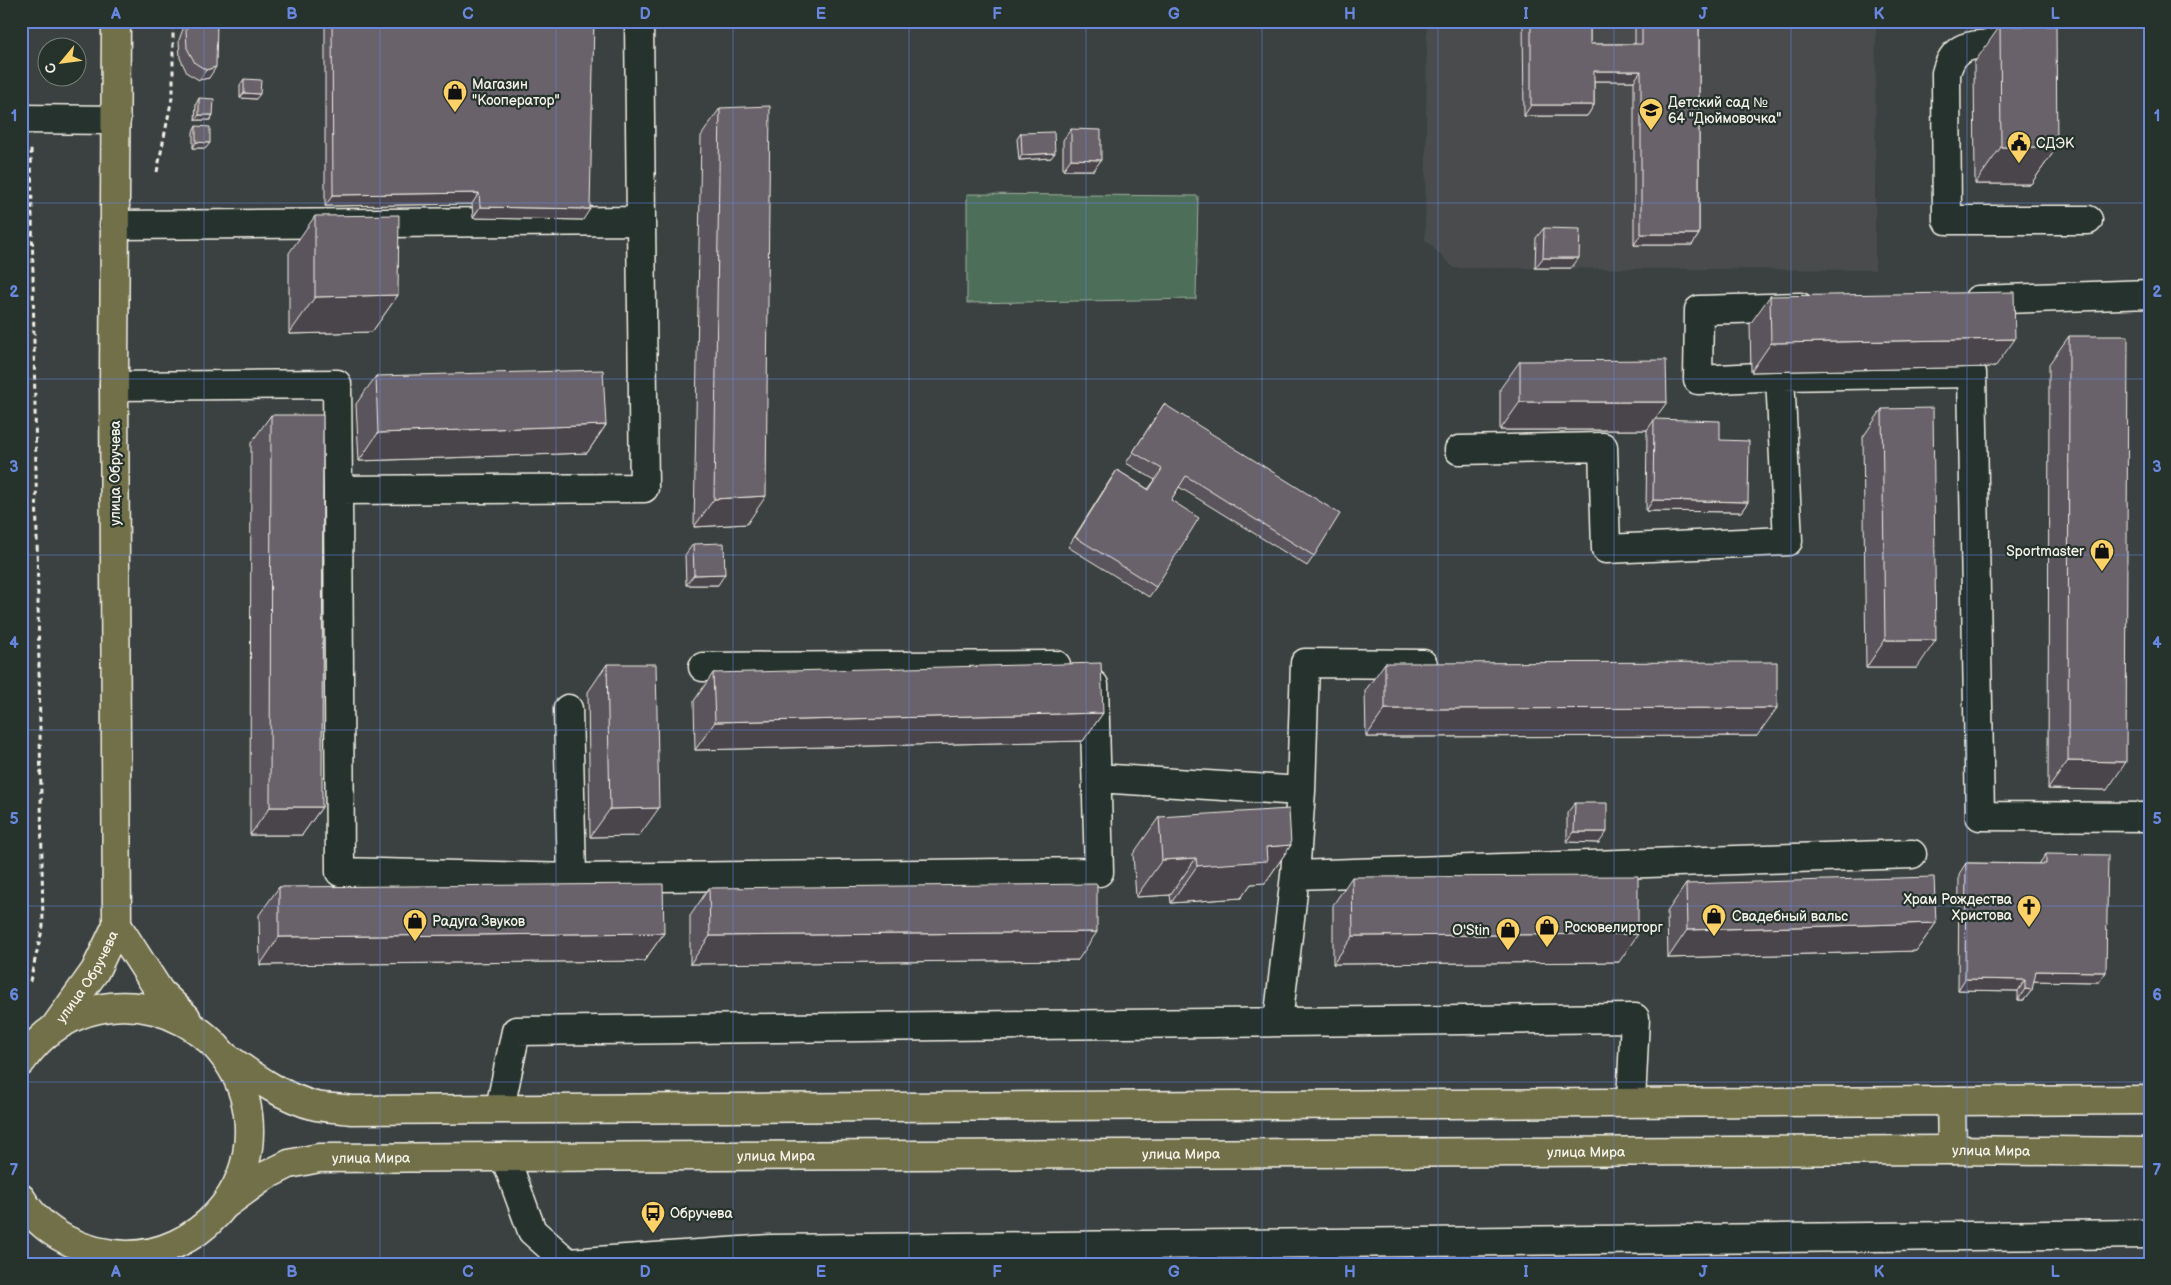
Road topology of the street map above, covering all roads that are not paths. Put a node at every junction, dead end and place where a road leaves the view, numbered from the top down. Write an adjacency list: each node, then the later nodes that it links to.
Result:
1 (116, 21): 5 (main road, улица Обручева)
2 (639, 21): 7 (street)
3 (2017, 21): 6 (street)
4 (21, 118): 5 (street)
5 (116, 120): 8 (main road, улица Обручева)
6 (2088, 220)
7 (641, 221): 8 (street); 15 (street)
8 (114, 225): 13 (main road, улица Обручева)
9 (2150, 294): 10 (street)
10 (1954, 301)
11 (1827, 306): 12 (street)
12 (1780, 376): 14 (street); 21 (street)
13 (114, 386): 15 (street); 25 (main road, улица Обручева)
14 (1459, 450)
15 (338, 490): 24 (street)
16 (1452, 664): 20 (street)
17 (703, 668): 19 (street)
18 (568, 709): 24 (street)
19 (1097, 778): 20 (street); 24 (street)
20 (1301, 791): 23 (street)
21 (2150, 817)
22 (1912, 854): 23 (street)
23 (1295, 876): 26 (street)
24 (572, 878)
25 (117, 925): 27 (main road, улица Обручева); 28 (main road, улица Обручева)
26 (1278, 1022): 33 (street); 34 (street)
27 (55, 1027): 28 (main road); 30 (main road)
28 (199, 1030): 29 (main road)
29 (226, 1058): 34 (main road); 39 (main road)
30 (21, 1062)
31 (2150, 1100): 32 (main road)
32 (1951, 1101): 33 (main road); 35 (main road)
33 (1632, 1102): 34 (main road)
34 (500, 1108)
35 (1952, 1150): 36 (main road, улица Мира); 37 (main road, улица Мира)
36 (2150, 1152)
37 (505, 1157): 39 (main road, улица Мира); 46 (street)
38 (22, 1202): 40 (main road)
39 (226, 1205): 42 (main road)
40 (55, 1234): 42 (main road); 47 (main road)
41 (2150, 1234): 43 (street)
42 (190, 1237): 48 (main road)
43 (1498, 1253): 44 (street)
44 (1144, 1255): 45 (street)
45 (770, 1256): 46 (street)
46 (591, 1263)
47 (83, 1264)
48 (167, 1264)

